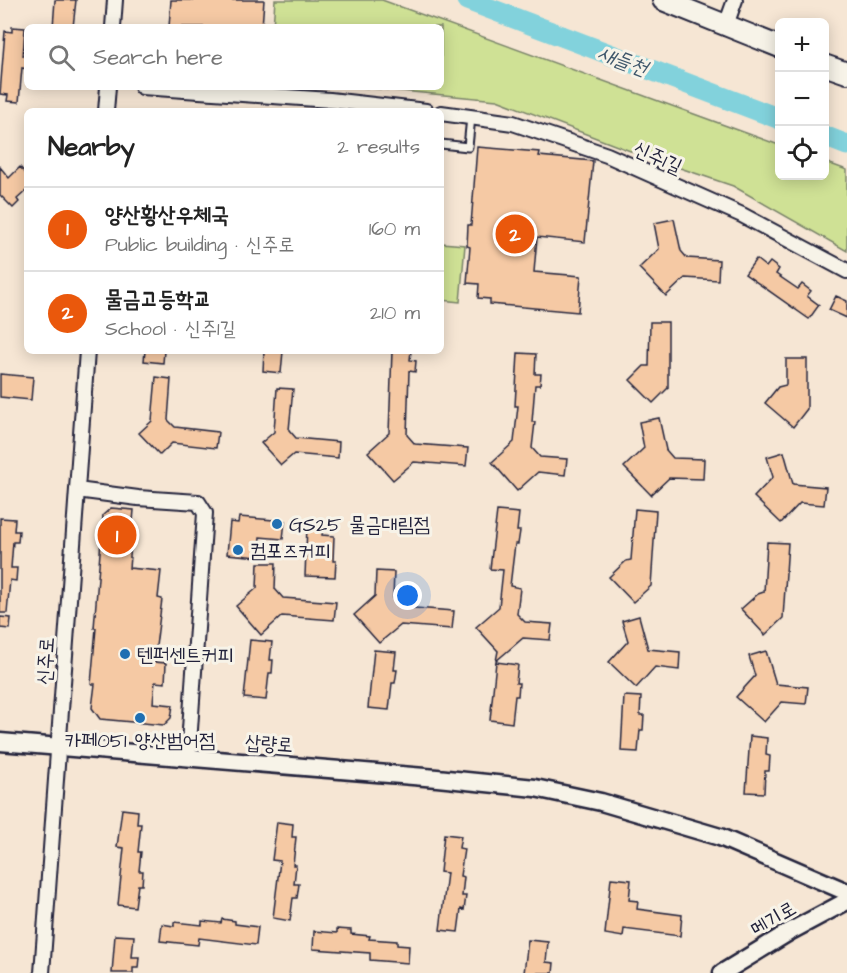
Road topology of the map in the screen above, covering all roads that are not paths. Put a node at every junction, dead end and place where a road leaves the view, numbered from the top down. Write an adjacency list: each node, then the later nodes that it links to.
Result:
1 (115, 0): 4 (street)
2 (663, 0): 5 (main road)
3 (735, 0): 5 (street)
4 (113, 24)
5 (726, 25): 6 (main road)
6 (775, 45)
7 (829, 66): 8 (main road)
8 (847, 73)
9 (108, 90): 12 (street)
10 (172, 90): 11 (street)
11 (329, 106): 13 (street)
12 (106, 108)
13 (368, 108)
14 (444, 113): 15 (street, 신주1길)
15 (471, 117): 16 (lane); 17 (street, 신주1길)
16 (444, 144)
17 (847, 271)
18 (87, 354): 19 (street, 신주로)
19 (77, 490): 21 (street, 신주로); 22 (street)
20 (0, 742): 21 (street, 삽량로)
21 (58, 747): 22 (street, 삽량로); 25 (street, 신주로)
22 (188, 758): 23 (street, 삽량로)
23 (847, 892)
24 (847, 901): 26 (street, 메기로)
25 (42, 973)
26 (722, 973)

